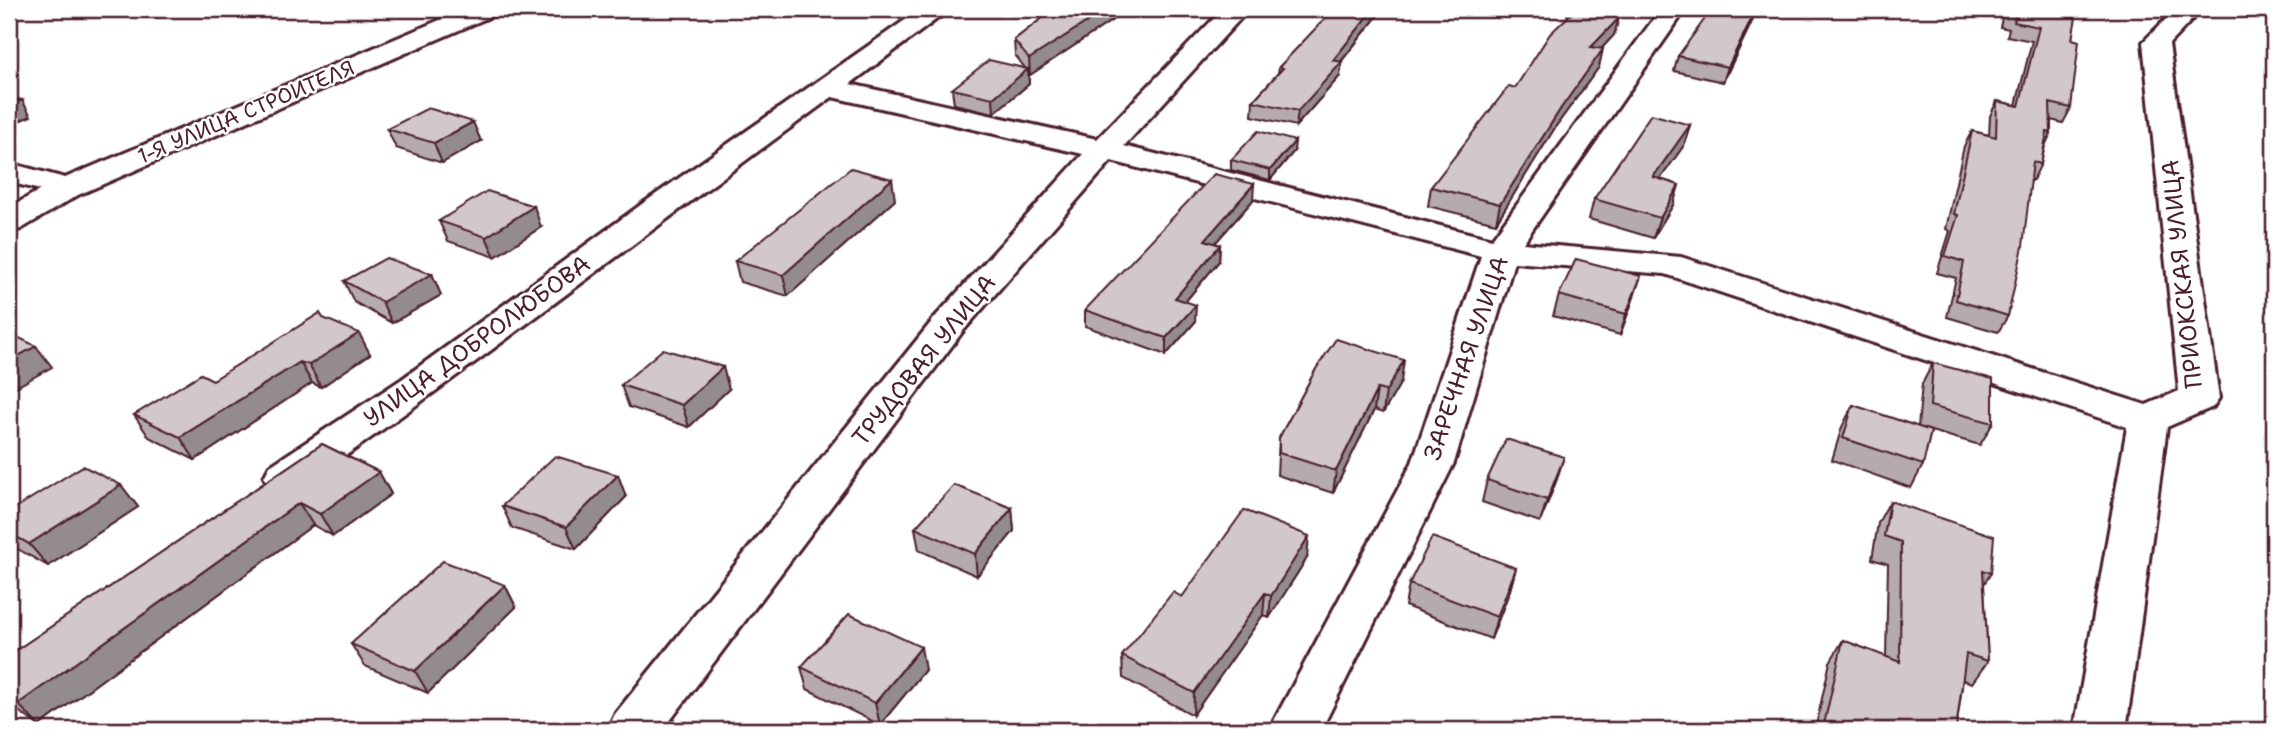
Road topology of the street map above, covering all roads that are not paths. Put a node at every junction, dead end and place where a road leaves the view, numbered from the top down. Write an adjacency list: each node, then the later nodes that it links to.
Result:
1 (487, 9): 9 (street, 1-Я УЛИЦА СТРОИТЕЛЯ)
2 (937, 9): 6 (street, УЛИЦА ДОБРОЛЮБОВА)
3 (1237, 9): 7 (street, ТРУДОВАЯ УЛИЦА)
4 (1674, 9): 11 (street, ЗАРЕЧНАЯ УЛИЦА)
5 (2190, 9): 12 (street, ПРИОКСКАЯ УЛИЦА)
6 (828, 88): 7 (street); 13 (street, УЛИЦА ДОБРОЛЮБОВА)
7 (1104, 150): 11 (street); 14 (street, ТРУДОВАЯ УЛИЦА)
8 (9, 172): 9 (street)
9 (67, 188): 10 (street, 1-Я УЛИЦА СТРОИТЕЛЯ)
10 (9, 222)
11 (1500, 251): 12 (street); 15 (street, ЗАРЕЧНАЯ УЛИЦА)
12 (2148, 420): 16 (street)
13 (258, 495)
14 (633, 730)
15 (1295, 730)
16 (2100, 730)

